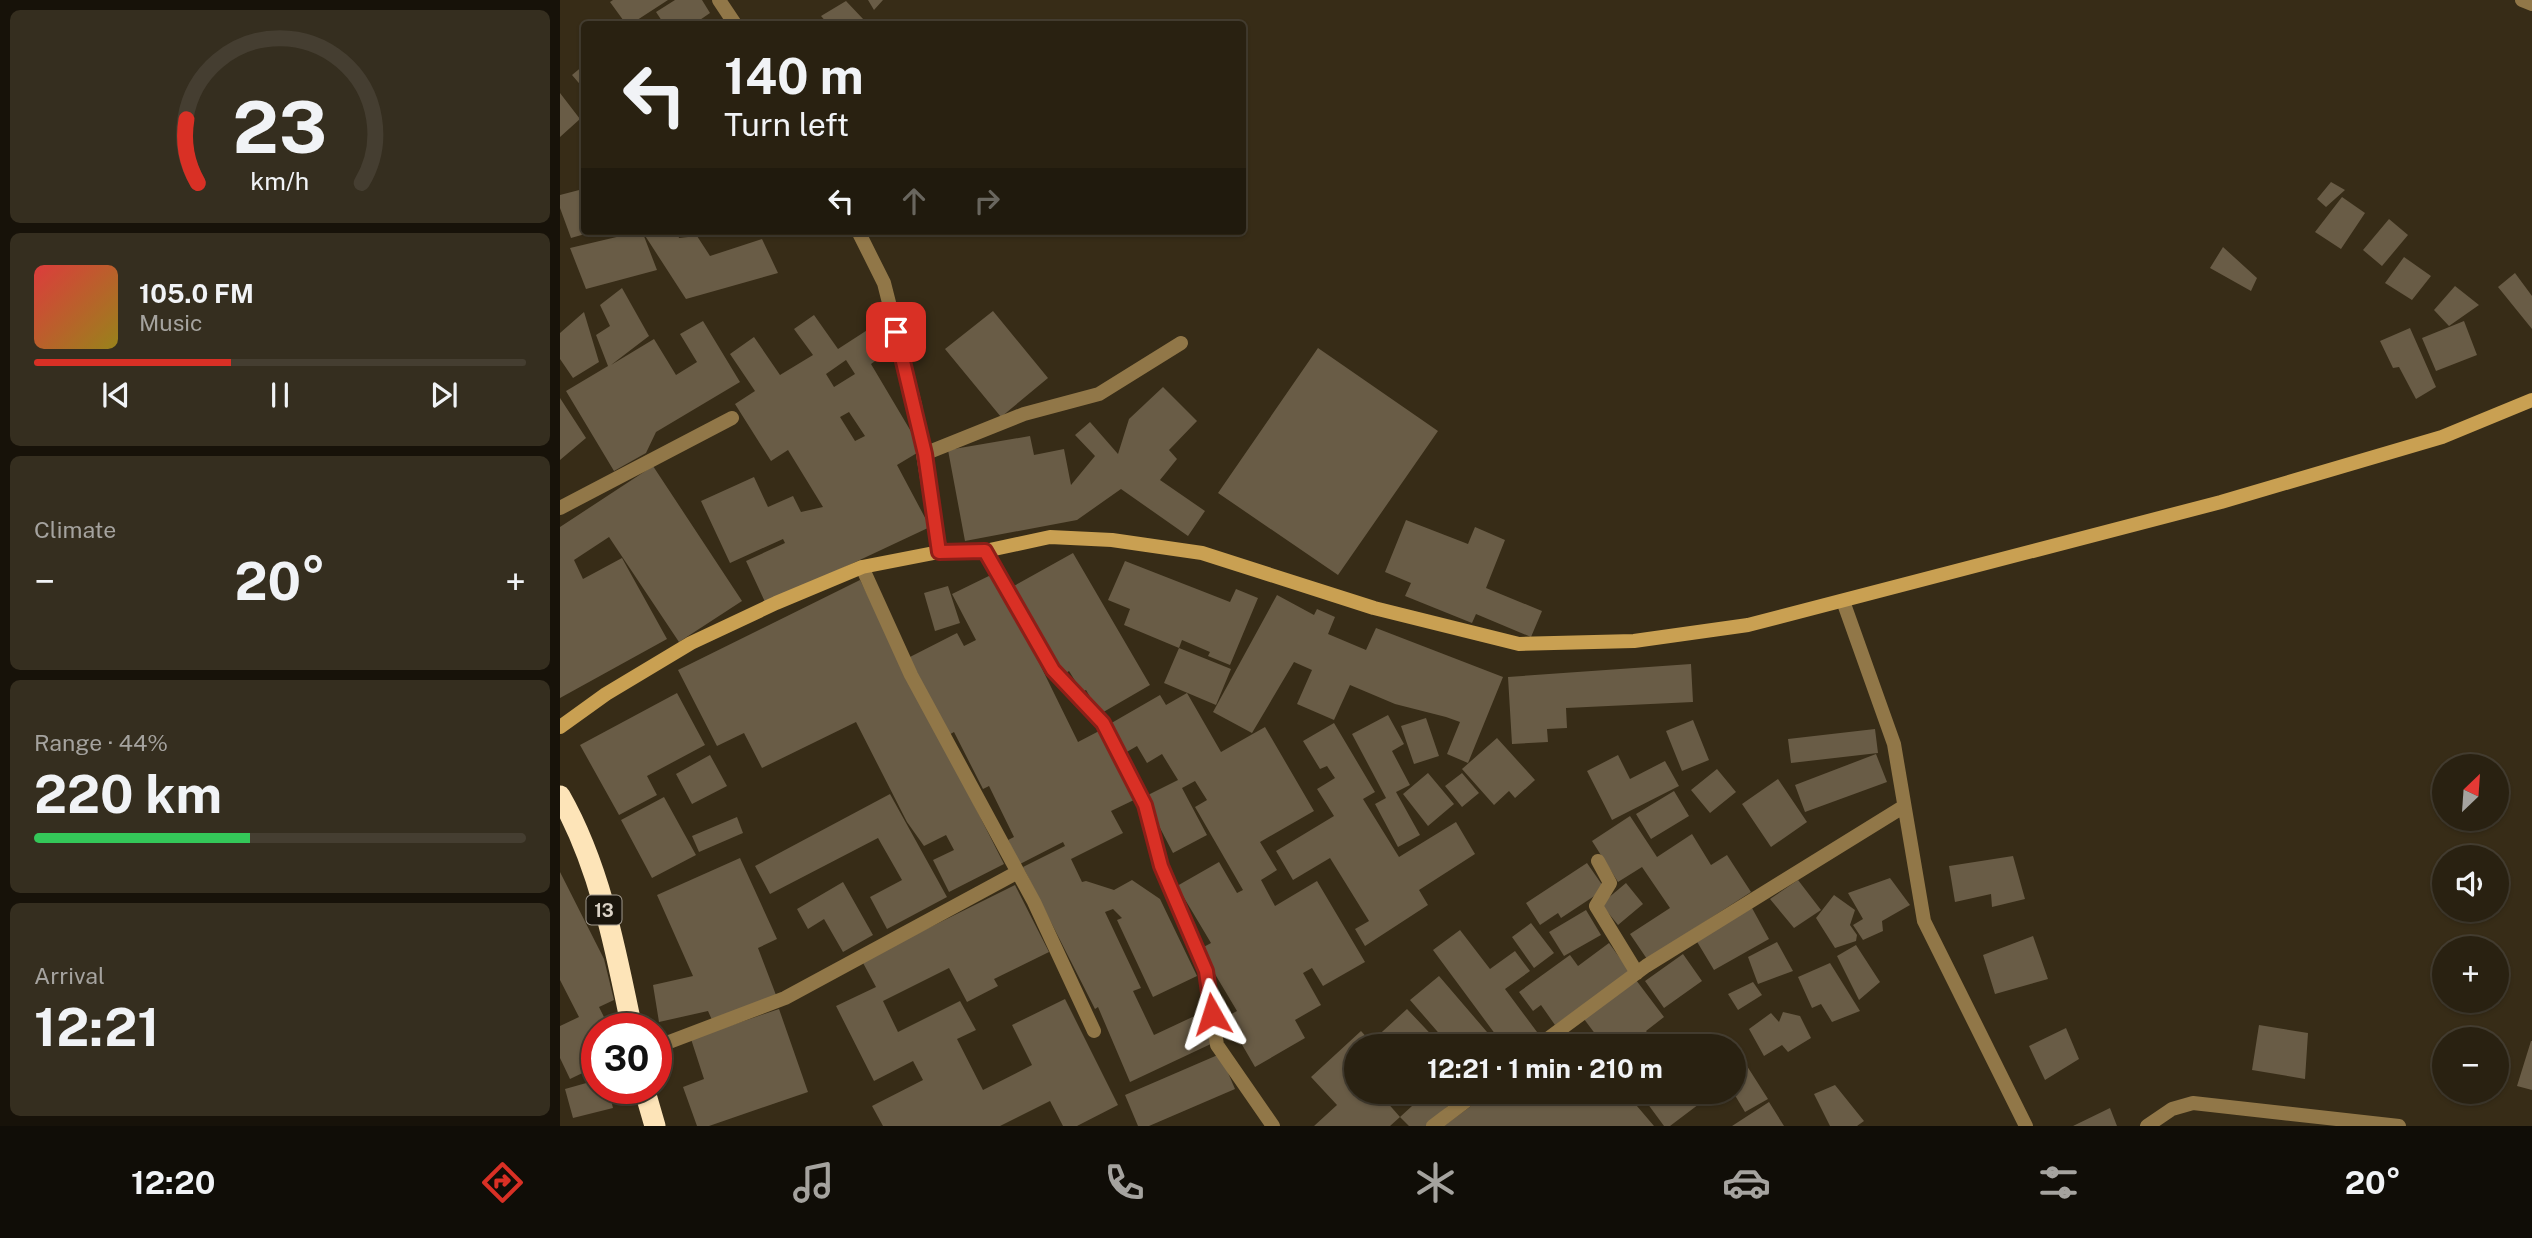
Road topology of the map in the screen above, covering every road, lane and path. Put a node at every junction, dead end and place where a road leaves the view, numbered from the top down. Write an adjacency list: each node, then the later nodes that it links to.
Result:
1 (719, 0): 4 (street)
2 (2522, 0): 3 (street)
3 (2532, 4)
4 (732, 21)
5 (860, 235): 9 (street)
6 (1181, 343): 9 (street)
7 (2532, 400): 14 (street)
8 (732, 418): 10 (street)
9 (925, 454): 12 (street)
10 (560, 508)
11 (985, 551): 12 (street); 14 (street); 28 (street)
12 (939, 552): 13 (street)
13 (862, 567): 15 (street); 19 (street)
14 (1843, 601): 17 (street)
15 (560, 727)
16 (560, 796): 21 (highway, 13)
17 (1903, 807): 20 (street); 30 (street)
18 (1598, 862): 20 (street)
19 (1018, 872): 22 (street); 24 (street)
20 (1637, 973): 23 (street)
21 (629, 1013)
22 (1094, 1031)
23 (1554, 1034)
24 (672, 1041)
25 (649, 1104): 27 (highway)
26 (1462, 1104): 29 (street)
27 (655, 1126)
28 (1273, 1126)
29 (1433, 1126)
30 (2026, 1126)
31 (2147, 1126): 32 (street)
32 (2399, 1126)

